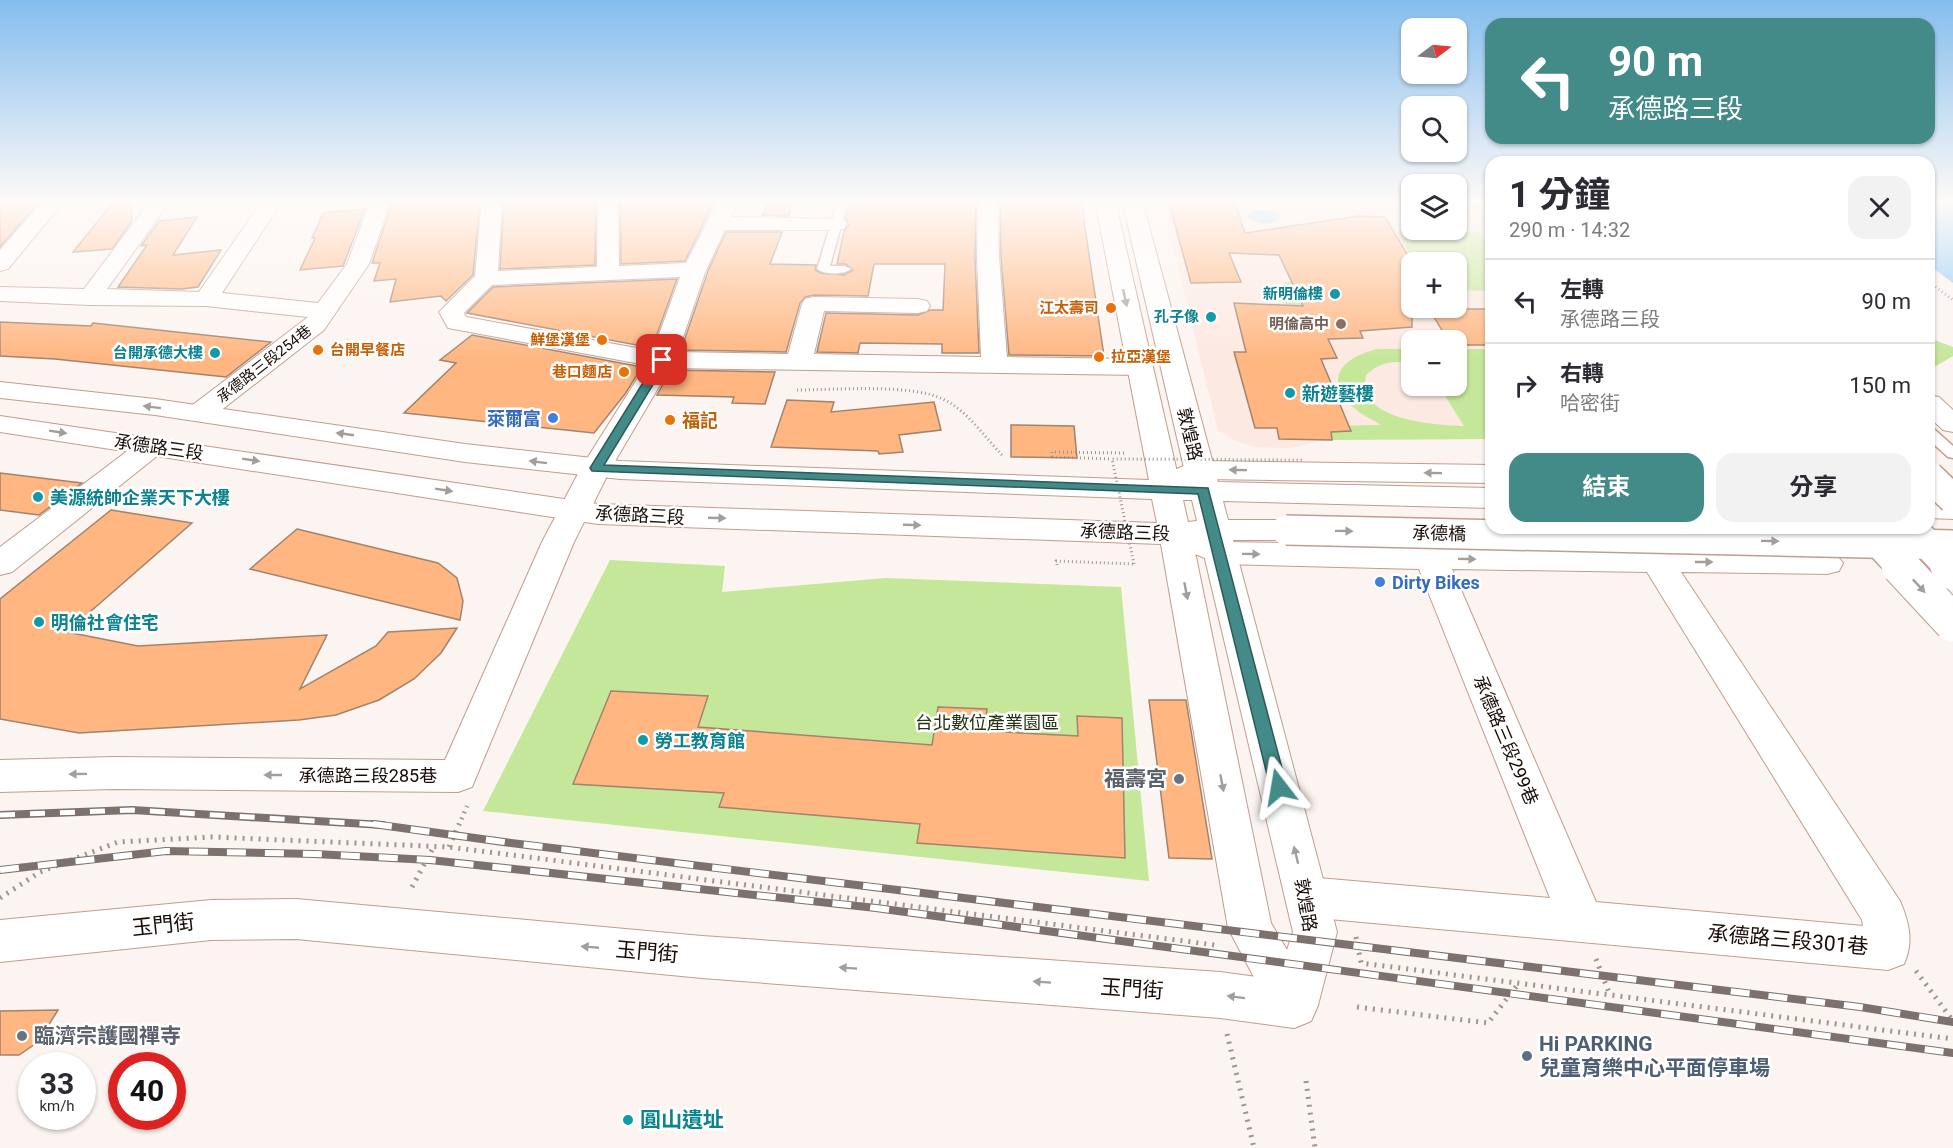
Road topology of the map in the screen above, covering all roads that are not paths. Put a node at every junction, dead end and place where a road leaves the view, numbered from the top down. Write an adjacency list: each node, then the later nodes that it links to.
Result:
1 (122, 254): 16 (main road)
2 (237, 254): 17 (main road)
3 (362, 254): 19 (main road, 承德路三段254巷)
4 (488, 254): 14 (main road)
5 (608, 254): 13 (main road)
6 (702, 254): 12 (main road, 承德路三段285巷)
7 (827, 254): 11 (lane)
8 (988, 254): 22 (main road)
9 (1116, 254): 23 (main road, 敦煌路, one-way to 23)
10 (1145, 254): 33 (main road, 敦煌路)
11 (845, 269)
12 (694, 270): 13 (main road); 20 (main road, 承德路三段285巷)
13 (608, 273): 14 (main road)
14 (486, 278): 20 (main road)
15 (0, 294): 16 (main road)
16 (89, 298): 17 (main road)
17 (206, 299): 19 (main road)
18 (918, 306): 21 (main road)
19 (324, 311): 26 (main road, 承德路三段254巷)
20 (662, 360): 21 (main road); 35 (main road, 承德路三段285巷)
21 (798, 362): 22 (main road)
22 (994, 365): 23 (main road)
23 (1140, 368): 36 (main road, 敦煌路)
24 (0, 390): 26 (main road, 承德路三段, one-way to 24)
25 (1935, 408): 28 (main road)
26 (200, 413): 35 (main road, 承德路三段, one-way to 26)
27 (0, 424): 30 (main road, 承德路三段, one-way to 30)
28 (1953, 424)
29 (1935, 438): 31 (lane)
30 (152, 446): 35 (main road, 承德路三段, one-way to 35); 50 (main road)
31 (1953, 454)
32 (1485, 474): 33 (main road, one-way to 33)
33 (1201, 480): 36 (main road, 承德路三段); 37 (main road, 承德路三段); 46 (main road, 敦煌路)
34 (1935, 482): 39 (main road, bridge)
35 (586, 490): 36 (main road, 承德路三段); 46 (main road, 承德路三段, one-way to 46); 53 (main road, 承德路三段285巷, one-way to 53)
36 (1166, 490): 46 (main road, 敦煌路)
37 (1283, 494): 38 (main road, 承德橋)
38 (1485, 498)
39 (1953, 499)
40 (1935, 508): 41 (main road)
41 (1953, 509)
42 (1286, 530): 46 (main road, 承德路三段); 47 (main road, 承德橋, one-way to 47, bridge)
43 (1803, 534): 49 (main road, one-way to 43)
44 (1871, 534): 52 (main road, one-way to 52, bridge)
45 (1918, 534): 51 (main road, bridge)
46 (1202, 539): 48 (main road, one-way to 48); 54 (main road, 敦煌路, one-way to 46); 57 (main road, 敦煌路, one-way to 57)
47 (1953, 545)
48 (1431, 558): 49 (main road, one-way to 49); 55 (main road, 承德路三段299巷)
49 (1657, 561): 55 (main road, 承德路三段301巷)
50 (0, 564)
51 (1953, 571)
52 (1953, 623)
53 (0, 776)
54 (1307, 897): 55 (main road, 承德路三段301巷); 57 (main road, 敦煌路)
55 (1582, 922)
56 (0, 941): 57 (main road, 玉門街, one-way to 56)
57 (1294, 1005)

